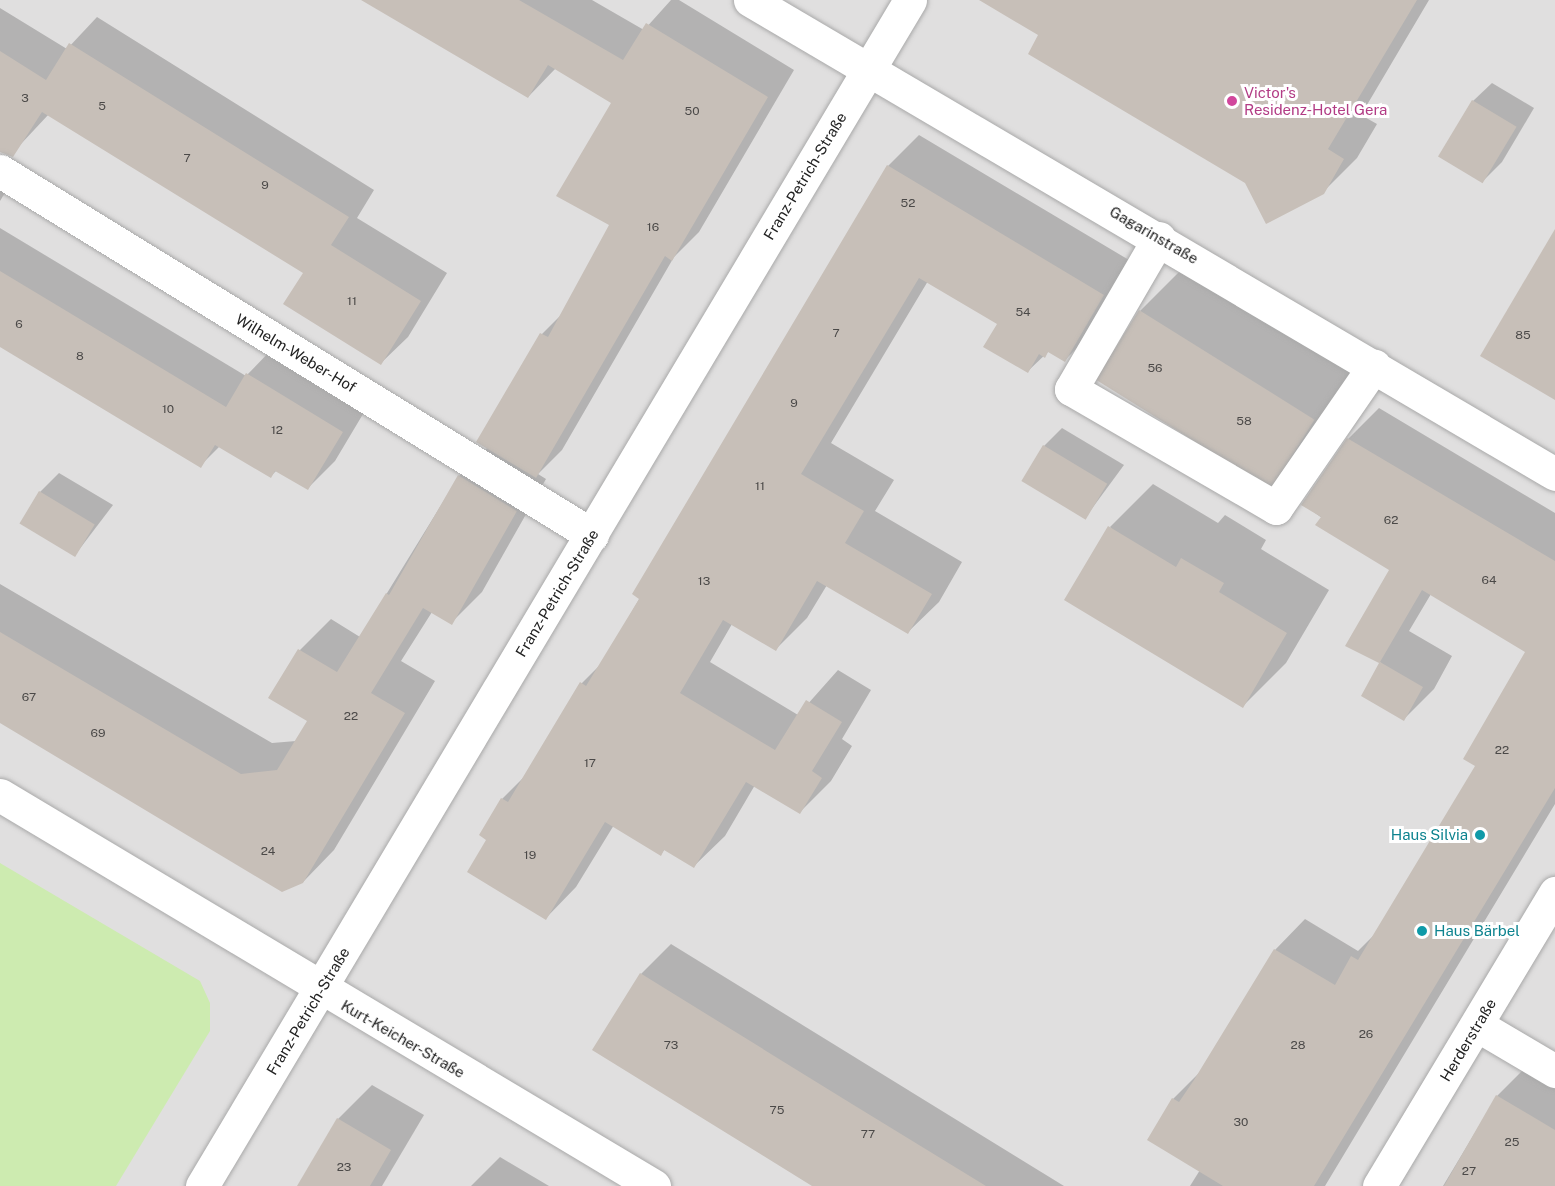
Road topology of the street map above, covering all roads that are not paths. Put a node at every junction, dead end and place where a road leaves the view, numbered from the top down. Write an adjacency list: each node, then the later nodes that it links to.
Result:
1 (750, 0): 3 (street, Gagarinstraße)
2 (910, 0): 3 (street, Franz-Petrich-Straße)
3 (870, 68): 5 (street, Gagarinstraße); 8 (street, Franz-Petrich-Straße)
4 (0, 171): 8 (street, Wilhelm-Weber-Hof)
5 (1159, 238): 6 (street, Gagarinstraße); 6 (street)
6 (1374, 366): 7 (street, Gagarinstraße)
7 (1555, 474)
8 (591, 535): 11 (street, Franz-Petrich-Straße)
9 (0, 795): 11 (street, Kurt-Keicher-Straße)
10 (1555, 893): 12 (street, Herderstraße)
11 (321, 991): 14 (street, Franz-Petrich-Straße); 15 (street, Kurt-Keicher-Straße)
12 (1477, 1025): 13 (street); 16 (street, Herderstraße)
13 (1555, 1071)
14 (202, 1186)
15 (654, 1186)
16 (1379, 1186)

